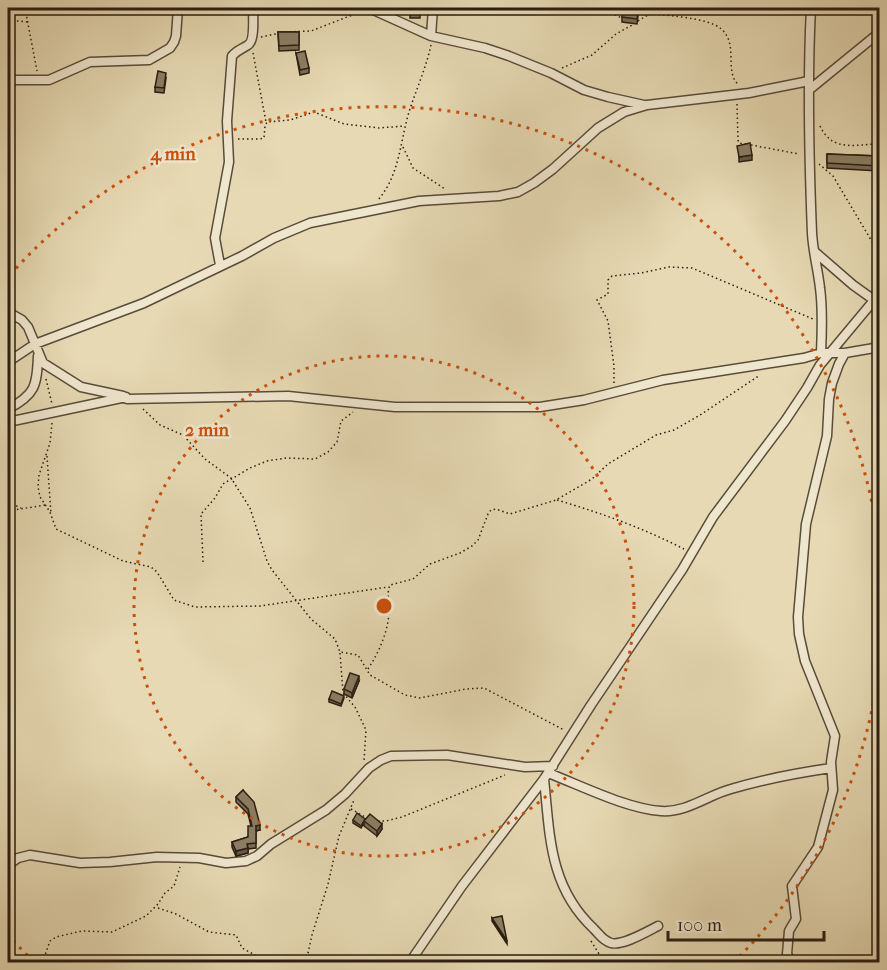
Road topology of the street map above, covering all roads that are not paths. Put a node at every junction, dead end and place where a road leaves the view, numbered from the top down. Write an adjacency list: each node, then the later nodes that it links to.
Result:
1 (178, 8): 8 (street)
2 (253, 8): 12 (street)
3 (433, 8): 7 (street)
4 (811, 8): 9 (street)
5 (366, 9): 7 (street)
6 (879, 32): 9 (street)
7 (431, 36): 10 (street)
8 (8, 80)
9 (809, 86): 10 (street); 11 (street)
10 (647, 105): 12 (street)
11 (815, 252): 13 (street); 18 (street)
12 (220, 265): 16 (street)
13 (877, 296): 18 (street)
14 (8, 305): 15 (street)
15 (11, 313): 16 (street)
16 (35, 344): 20 (street); 21 (street)
17 (879, 347): 19 (street)
18 (826, 352): 19 (street); 22 (street); 26 (street)
19 (845, 353): 25 (street)
20 (40, 360): 22 (street); 23 (street)
21 (8, 362)
22 (130, 398): 24 (street)
23 (8, 409)
24 (8, 422)
25 (831, 768): 26 (street); 30 (street)
26 (548, 773): 27 (street); 28 (street); 29 (street)
27 (8, 865)
28 (658, 926)
29 (409, 961)
30 (791, 963)

